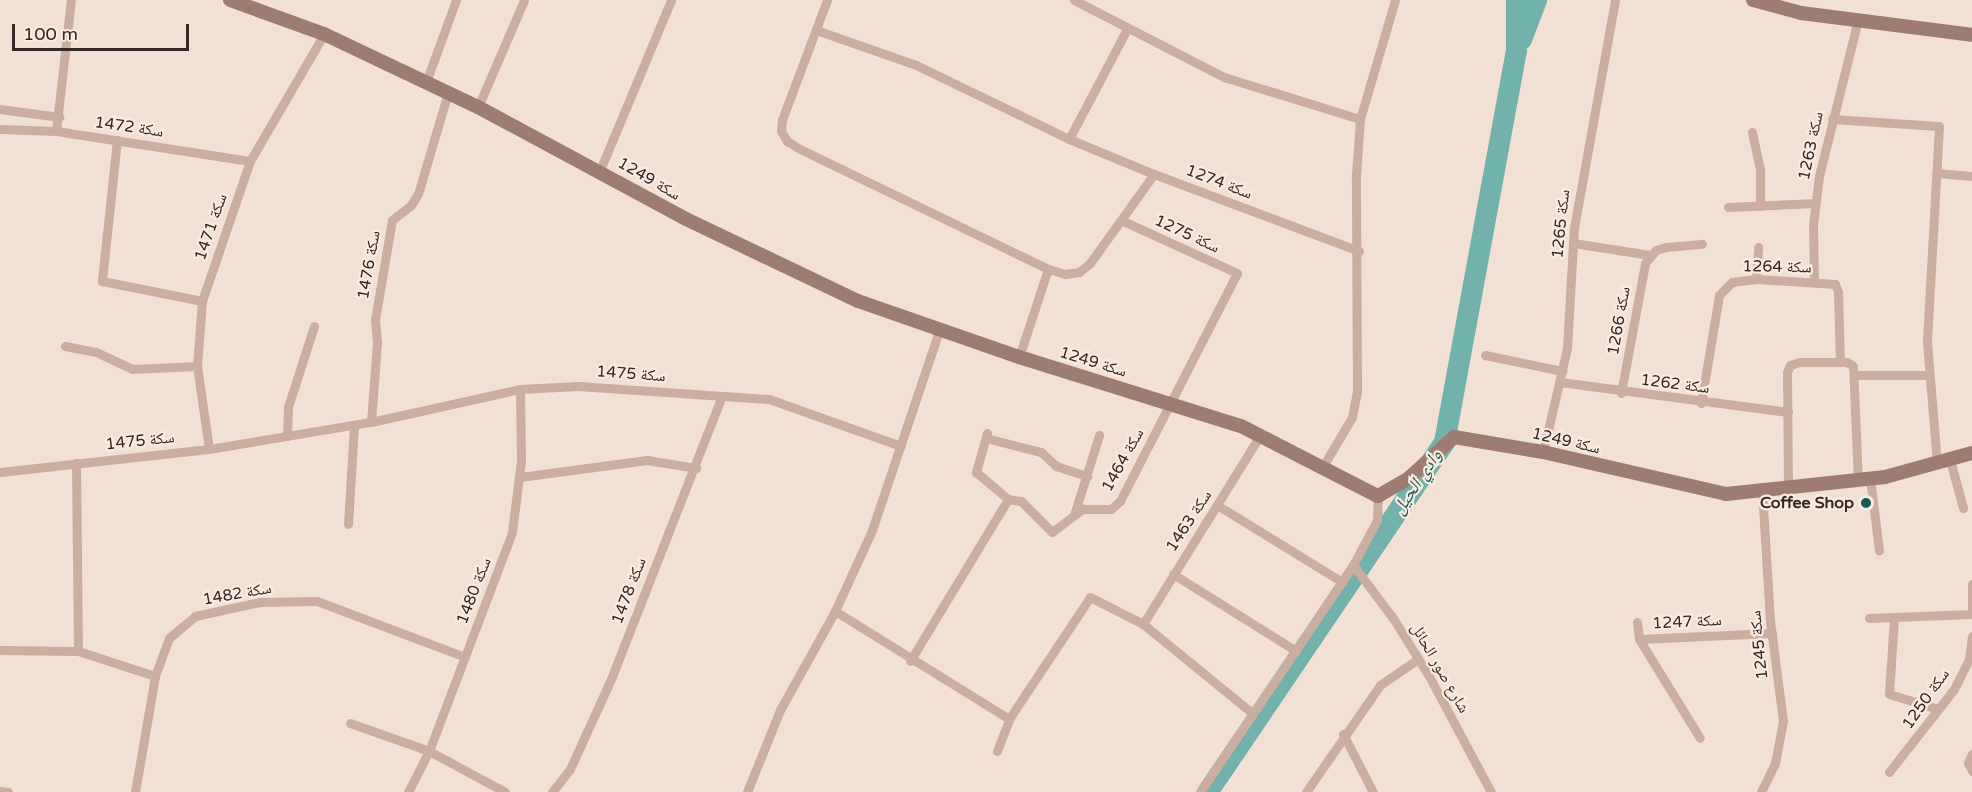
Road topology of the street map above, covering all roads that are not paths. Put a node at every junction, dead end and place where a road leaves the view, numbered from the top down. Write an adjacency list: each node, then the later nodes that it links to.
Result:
1 (71, 0): 22 (street)
2 (230, 0): 16 (street, سكة 1249)
3 (456, 0): 18 (street)
4 (524, 0): 20 (street)
5 (671, 0): 31 (street)
6 (827, 0): 15 (street)
7 (1074, 0): 14 (street)
8 (1615, 0): 39 (street, سكة 1265)
9 (1753, 0): 12 (street)
10 (1787, 0): 12 (street)
11 (1391, 1): 23 (street)
12 (1819, 13): 13 (street)
13 (1858, 19): 17 (street); 24 (street, سكة 1263)
14 (1127, 29): 23 (street); 28 (street)
15 (816, 30): 28 (street, سكة 1274); 44 (street)
16 (324, 34): 18 (street, سكة 1249); 30 (street, سكة 1471)
17 (1972, 34)
18 (426, 82): 19 (street, سكة 1249)
19 (448, 93): 20 (street, سكة 1249); 66 (street, سكة 1476)
20 (478, 107): 31 (street, سكة 1249)
21 (0, 109): 22 (street)
22 (59, 117): 26 (street)
23 (1360, 119): 42 (street)
24 (1832, 119): 32 (street); 35 (street, سكة 1263)
25 (2, 128): 26 (street, سكة 1472)
26 (56, 131): 29 (street, سكة 1472)
27 (1752, 132): 36 (street)
28 (1069, 139): 33 (street, سكة 1274)
29 (117, 140): 30 (street, سكة 1472); 48 (street)
30 (250, 160): 48 (street, سكة 1471)
31 (600, 170): 50 (street, سكة 1249)
32 (1937, 173): 34 (street); 58 (street)
33 (1154, 174): 38 (street); 42 (street, سكة 1274)
34 (1972, 176)
35 (1816, 203): 36 (street); 47 (street, سكة 1263)
36 (1760, 206): 37 (street)
37 (1728, 207)
38 (1123, 221): 44 (street); 45 (street, سكة 1275)
39 (1572, 243): 43 (street); 56 (street, سكة 1265)
40 (1702, 244): 43 (street)
41 (1758, 247): 46 (street)
42 (1359, 251): 78 (street)
43 (1650, 255): 61 (street, سكة 1266)
44 (1048, 269): 53 (street)
45 (1237, 273): 64 (street, سكة 1464)
46 (1756, 279): 47 (street, سكة 1264); 63 (street, سكة 1264)
47 (1814, 282): 54 (street, سكة 1264)
48 (202, 301): 55 (street, سكة 1471)
49 (314, 326): 70 (street)
50 (939, 331): 53 (street, سكة 1249); 71 (street)
51 (65, 346): 55 (street)
52 (1485, 355): 56 (street)
53 (1019, 357): 64 (street, سكة 1249)
54 (1840, 362): 57 (street); 65 (street)
55 (197, 366): 72 (street, سكة 1471)
56 (1562, 371): 59 (street, سكة 1265)
57 (1854, 375): 58 (street); 82 (street)
58 (1929, 375): 75 (street)
59 (1560, 382): 61 (street, سكة 1262); 73 (street, سكة 1265)
60 (520, 389): 62 (street, سكة 1475); 66 (street, سكة 1475); 81 (street, سكة 1480)
61 (1621, 393): 63 (street, سكة 1262)
62 (722, 396): 71 (street, سكة 1475); 77 (street, سكة 1478)
63 (1701, 403): 65 (street, سكة 1262)
64 (1171, 404): 69 (street, سكة 1249); 89 (street, سكة 1464)
65 (1788, 412): 83 (street)
66 (371, 422): 67 (street, سكة 1475)
67 (354, 425): 70 (street, سكة 1475); 90 (street)
68 (1099, 435): 80 (street)
69 (1260, 435): 78 (street, سكة 1249); 87 (street, سكة 1463)
70 (287, 436): 72 (street, سكة 1475)
71 (901, 446): 96 (street)
72 (209, 448): 76 (street, سكة 1475)
73 (1543, 452): 84 (street, سكة 1249); 85 (street, سكة 1249)
74 (1972, 453): 75 (street, سكة 1249)
75 (1943, 462): 82 (street, سكة 1249); 88 (street)
76 (76, 463): 79 (street, سكة 1475); 106 (street)
77 (696, 468): 81 (street); 129 (street, سكة 1478)
78 (1322, 468): 85 (street, سكة 1249)
79 (0, 471)
80 (1087, 476): 86 (street); 89 (street)
81 (520, 477): 108 (street, سكة 1480)
82 (1864, 479): 83 (street, سكة 1249); 91 (street)
83 (1788, 486): 84 (street, سكة 1249)
84 (1762, 490): 102 (street, سكة 1245)
85 (1378, 496): 92 (street)
86 (1008, 499): 89 (street, سكة 1464); 110 (street)
87 (1217, 505): 93 (street, سكة 1463); 94 (street)
88 (1963, 508)
89 (1074, 515)
90 (348, 524)
91 (1880, 550)
92 (1353, 565): 94 (street); 109 (street, شارع صور الحائل)
93 (1173, 574): 101 (street, سكة 1463); 107 (street)
94 (1342, 582): 107 (street)
95 (1972, 584): 97 (street)
96 (835, 611): 110 (street); 130 (street)
97 (1972, 613): 99 (street)
98 (1869, 618): 99 (street)
99 (1894, 618): 113 (street)
100 (1637, 622): 104 (street, سكة 1247)
101 (1143, 624): 114 (street); 115 (street)
102 (1772, 633): 104 (street, سكة 1247); 135 (street, سكة 1245)
103 (1972, 636): 111 (street, سكة 1250)
104 (1639, 639): 118 (street, سكة 1247)
105 (0, 650): 106 (street)
106 (78, 651): 112 (street)
107 (1296, 651): 114 (street)
108 (465, 657): 112 (street, سكة 1482); 119 (street, سكة 1480)
109 (1418, 659): 117 (street); 134 (street, شارع صور الحائل)
110 (910, 661): 115 (street)
111 (1970, 661): 113 (street, سكة 1250)
112 (155, 676): 126 (street, سكة 1482)
113 (1938, 709): 123 (street, سكة 1250)
114 (1252, 713): 131 (street)
115 (1009, 719): 120 (street)
116 (350, 723): 119 (street)
117 (1343, 734): 132 (street); 133 (street)
118 (1700, 738)
119 (429, 751): 127 (street, سكة 1480); 128 (street)
120 (997, 751)
121 (1972, 754): 122 (street)
122 (1972, 771)
123 (1890, 772)
124 (0, 791): 125 (street)
125 (8, 792)
126 (135, 792)
127 (408, 792)
128 (505, 792)
129 (552, 792)
130 (747, 792)
131 (1200, 792)
132 (1306, 792)
133 (1373, 792)
134 (1491, 792)
135 (1761, 792)

